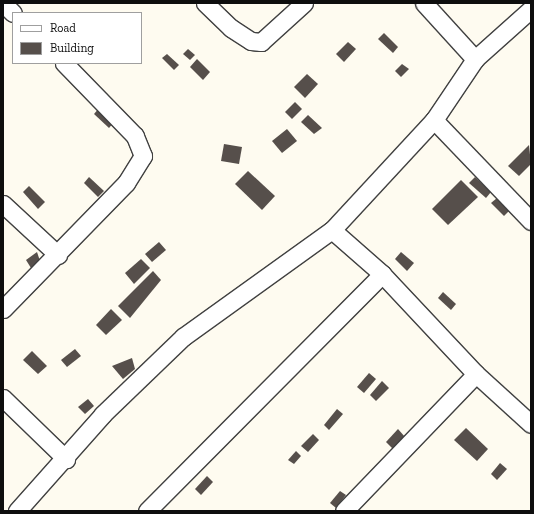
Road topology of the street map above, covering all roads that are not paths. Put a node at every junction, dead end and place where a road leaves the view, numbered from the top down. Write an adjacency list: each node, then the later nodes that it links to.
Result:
1 (3, 3): 6 (street)
2 (205, 3): 3 (street)
3 (304, 3)
4 (424, 3): 7 (street)
5 (531, 9): 7 (street)
6 (12, 12)
7 (475, 59): 9 (street)
8 (65, 64): 13 (street)
9 (434, 120): 11 (street); 12 (street)
10 (3, 204): 13 (street)
11 (531, 221)
12 (332, 230): 14 (street); 19 (street)
13 (58, 256): 15 (street)
14 (382, 274): 16 (street); 21 (street)
15 (3, 309)
16 (476, 374): 18 (street); 22 (street)
17 (3, 398): 19 (street)
18 (531, 424)
19 (66, 459): 20 (street)
20 (17, 511)
21 (147, 511)
22 (344, 511)

